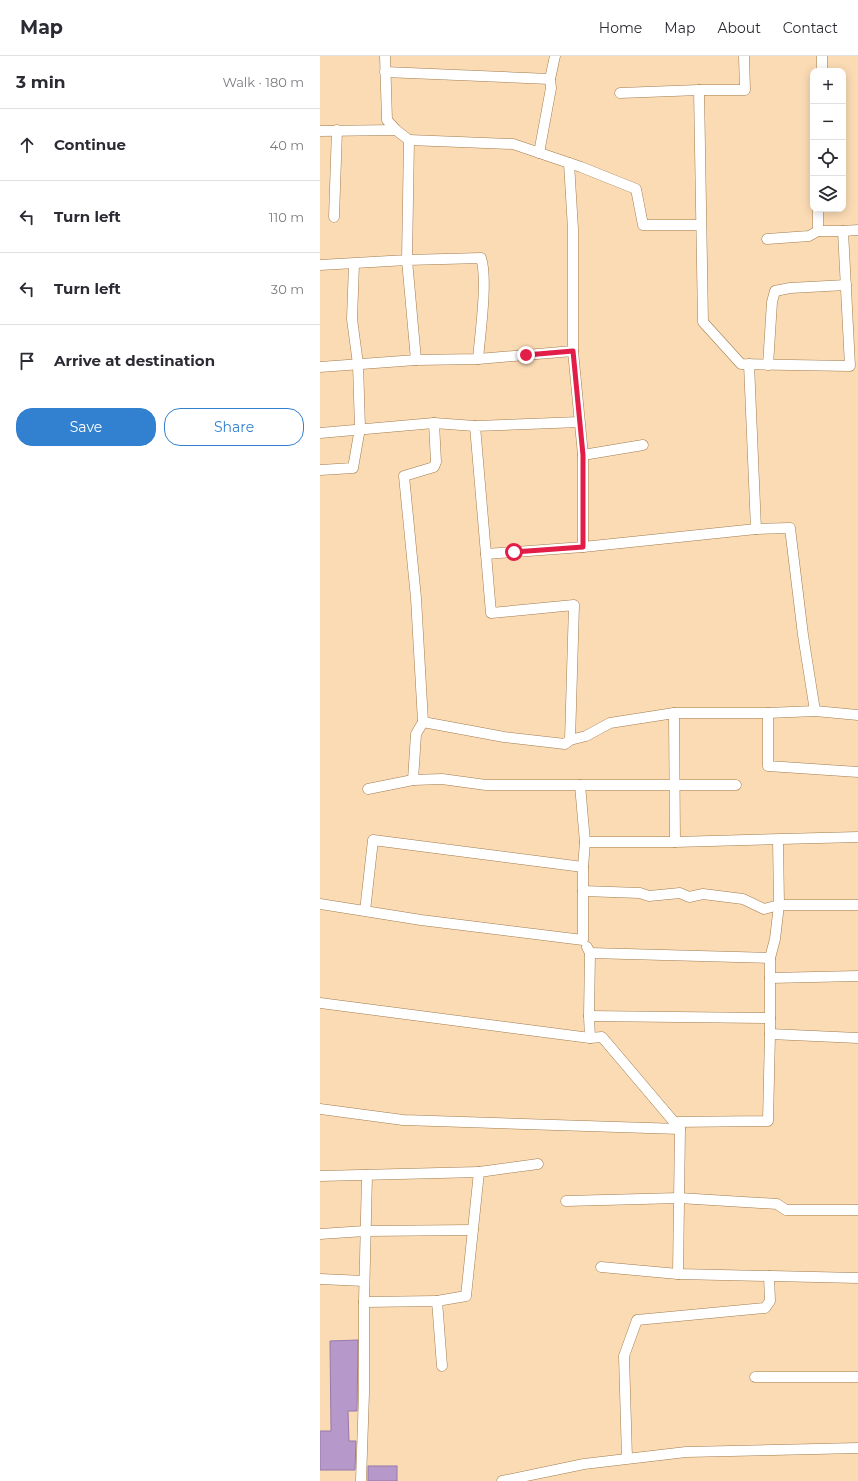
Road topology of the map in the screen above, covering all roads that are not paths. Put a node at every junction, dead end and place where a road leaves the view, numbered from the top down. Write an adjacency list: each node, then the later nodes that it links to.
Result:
1 (385, 56): 6 (street)
2 (554, 56): 7 (street)
3 (744, 56): 8 (street)
4 (822, 56): 5 (street)
5 (822, 68)
6 (385, 72): 7 (street); 11 (street)
7 (550, 79): 14 (street)
8 (699, 90): 9 (street); 18 (street)
9 (620, 93)
10 (337, 130): 11 (street); 12 (street); 17 (street)
11 (396, 130): 13 (street)
12 (320, 131)
13 (409, 140): 14 (street); 23 (street)
14 (539, 153): 15 (street)
15 (569, 163): 18 (street); 27 (street)
16 (818, 212): 20 (street)
17 (334, 217)
18 (701, 225): 31 (street)
19 (858, 230): 21 (street)
20 (818, 231): 21 (street); 22 (street)
21 (843, 231): 26 (street)
22 (767, 239)
23 (407, 260): 24 (street); 28 (street); 29 (street)
24 (354, 264): 25 (street); 30 (street)
25 (320, 265)
26 (846, 285): 32 (street); 34 (street)
27 (573, 351): 28 (street); 35 (street)
28 (478, 359): 29 (street)
29 (416, 360): 30 (street)
30 (358, 364): 33 (street); 38 (street)
31 (749, 364): 32 (street); 43 (street)
32 (768, 365): 34 (street)
33 (320, 367)
34 (854, 367)
35 (580, 422): 37 (street); 41 (street)
36 (434, 423): 37 (street); 38 (street); 50 (street)
37 (475, 426): 45 (street)
38 (360, 428): 39 (street); 42 (street)
39 (320, 433)
40 (643, 445): 41 (street)
41 (583, 455): 44 (street)
42 (320, 470)
43 (756, 529): 44 (street); 46 (street)
44 (583, 547): 45 (street)
45 (486, 554): 51 (street)
46 (815, 711): 48 (street); 49 (street)
47 (674, 713): 48 (street); 51 (street); 56 (street)
48 (768, 714): 52 (street)
49 (858, 715)
50 (423, 722): 51 (street); 53 (street)
51 (570, 740)
52 (858, 772)
53 (413, 780): 55 (street); 57 (street)
54 (736, 785): 56 (street)
55 (580, 786): 56 (street); 60 (street)
56 (675, 786): 61 (street)
57 (368, 789)
58 (858, 837): 59 (street)
59 (778, 840): 61 (street); 65 (street)
60 (585, 842): 61 (street); 62 (street)
61 (675, 842)
62 (583, 867): 63 (street); 67 (street)
63 (583, 891): 65 (street); 68 (street)
64 (320, 904): 67 (street)
65 (779, 905): 66 (street); 70 (street)
66 (858, 905)
67 (365, 911): 68 (street)
68 (583, 940): 69 (street)
69 (590, 953): 70 (street); 74 (street)
70 (770, 958): 72 (street)
71 (858, 976): 72 (street)
72 (770, 978): 75 (street)
73 (320, 1003): 77 (street)
74 (589, 1016): 75 (street); 77 (street)
75 (770, 1018): 76 (street)
76 (770, 1034): 78 (street); 80 (street)
77 (590, 1038): 80 (street)
78 (858, 1038)
79 (320, 1109): 80 (street)
80 (677, 1125): 85 (street)
81 (538, 1164): 82 (street)
82 (479, 1172): 83 (street); 88 (street)
83 (367, 1175): 84 (street); 89 (street)
84 (320, 1176)
85 (679, 1198): 86 (street); 87 (street); 92 (street)
86 (566, 1201)
87 (858, 1210)
88 (473, 1230): 89 (street); 97 (street)
89 (365, 1231): 90 (street); 96 (street)
90 (320, 1234)
91 (601, 1267): 92 (street)
92 (678, 1274): 93 (street)
93 (769, 1276): 94 (street); 103 (street)
94 (858, 1278)
95 (320, 1279): 96 (street)
96 (364, 1280): 98 (street)
97 (437, 1301): 98 (street); 99 (street)
98 (364, 1302): 104 (street)
99 (442, 1366)
100 (755, 1377): 101 (street)
101 (858, 1377)
102 (858, 1448): 103 (street)
103 (627, 1458): 105 (street)
104 (361, 1481)
105 (502, 1481)

